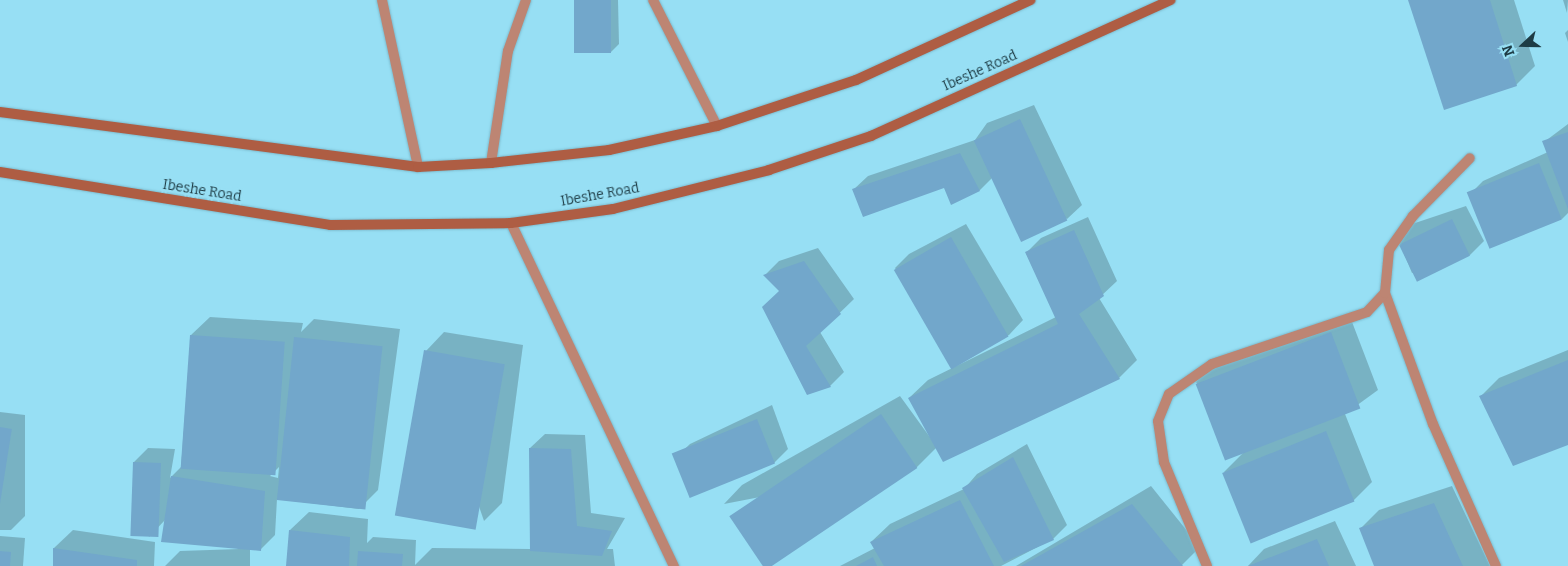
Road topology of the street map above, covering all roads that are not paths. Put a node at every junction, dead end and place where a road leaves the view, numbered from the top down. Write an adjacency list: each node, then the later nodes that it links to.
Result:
1 (382, 0): 10 (street)
2 (526, 0): 9 (street)
3 (653, 0): 7 (street)
4 (1031, 0): 7 (main road)
5 (1171, 0): 12 (main road, Ibeshe Road)
6 (0, 112): 10 (main road)
7 (717, 126): 9 (main road)
8 (1470, 158): 13 (street)
9 (491, 163): 10 (main road)
10 (418, 167)
11 (0, 172): 12 (main road, Ibeshe Road)
12 (511, 223): 14 (street)
13 (1385, 293): 15 (street); 16 (street)
14 (674, 566)
15 (1207, 566)
16 (1496, 566)

